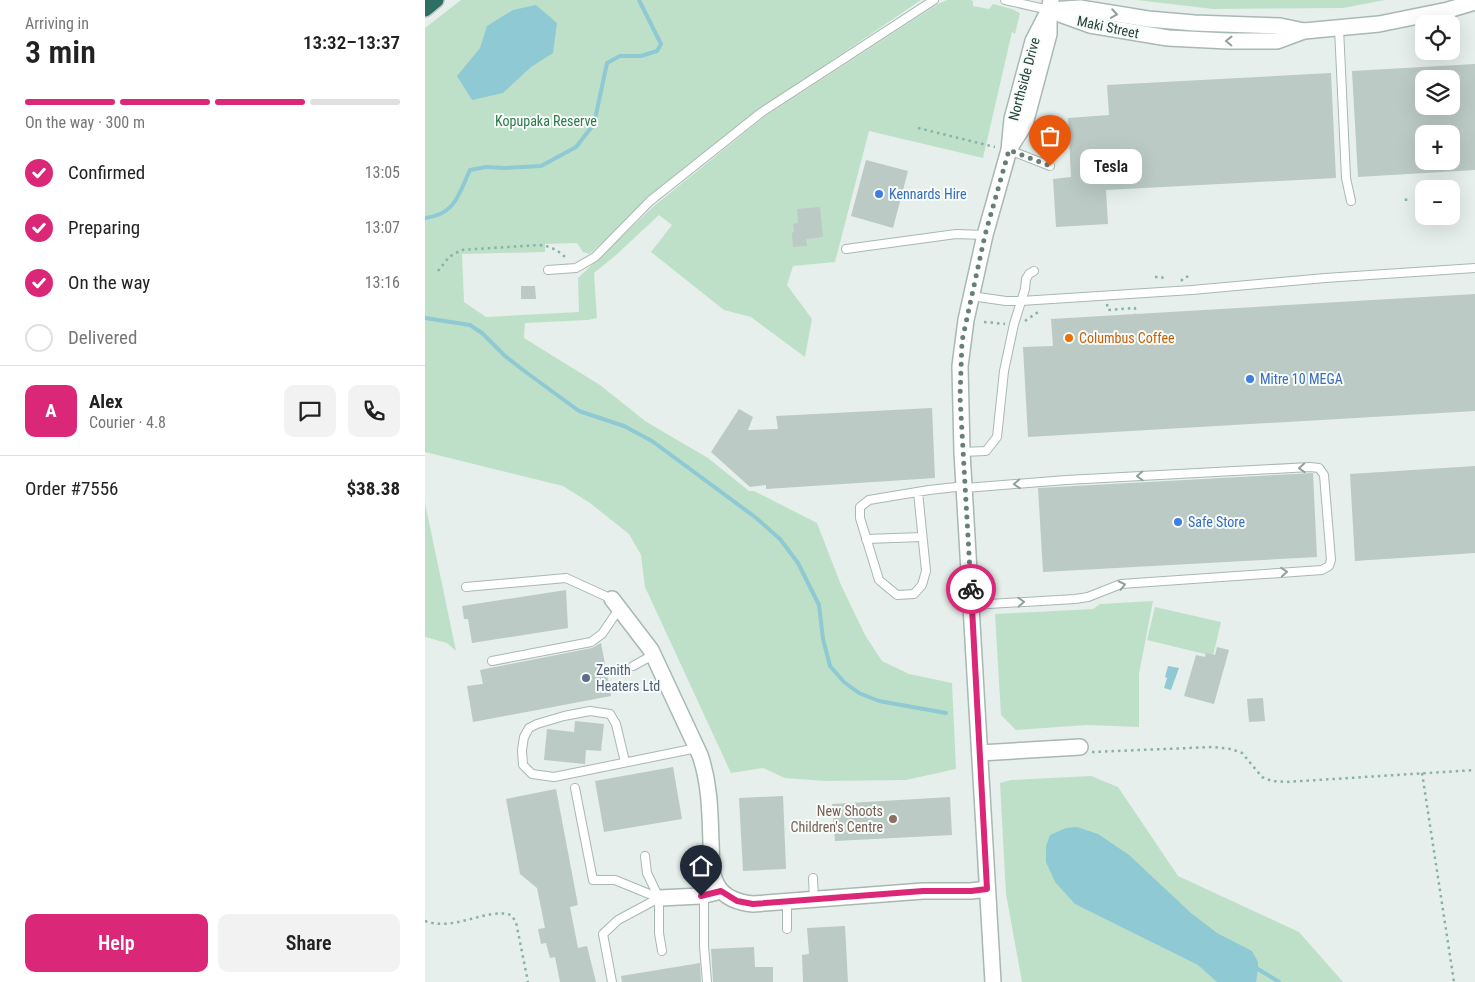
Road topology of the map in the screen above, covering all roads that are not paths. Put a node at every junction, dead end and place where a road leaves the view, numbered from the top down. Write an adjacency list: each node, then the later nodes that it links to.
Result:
1 (436, 0): 6 (highway)
2 (934, 0): 14 (lane)
3 (1005, 0): 5 (lane)
4 (1475, 2): 7 (street, Maki Street)
5 (1050, 5): 7 (street, Maki Street); 8 (street, Northside Drive)
6 (425, 9)
7 (1339, 28): 10 (lane)
8 (1009, 150): 9 (lane); 11 (street, Northside Drive)
9 (1050, 166)
10 (1351, 201)
11 (985, 235): 12 (lane); 16 (street, Northside Drive)
12 (846, 249)
13 (1475, 268): 17 (lane)
14 (548, 270)
15 (1034, 271): 17 (lane)
16 (971, 296): 17 (lane); 18 (street, Northside Drive)
17 (1021, 301): 18 (lane)
18 (962, 452): 19 (street, Northside Drive)
19 (965, 487): 20 (lane); 25 (street, Northside Drive); 25 (lane, one-way to 19)
20 (918, 492): 21 (lane); 22 (lane)
21 (922, 537): 22 (lane); 22 (lane)
22 (866, 539)
23 (466, 587): 24 (lane)
24 (615, 604): 26 (street); 27 (lane)
25 (972, 605): 31 (street, Northside Drive)
26 (653, 655): 28 (lane); 29 (street)
27 (492, 661)
28 (633, 666)
29 (697, 748): 32 (lane); 37 (street)
30 (1080, 748): 31 (street)
31 (980, 753): 36 (street, Northside Drive)
32 (625, 762): 32 (lane)
33 (575, 788): 39 (lane)
34 (645, 856): 39 (lane)
35 (813, 878): 40 (lane)
36 (987, 889): 40 (street); 46 (street, Northside Drive)
37 (721, 891): 38 (street); 41 (street)
38 (704, 895): 39 (street); 45 (lane)
39 (659, 898): 43 (lane); 44 (lane)
40 (815, 900): 41 (street)
41 (787, 902): 42 (lane)
42 (787, 929)
43 (662, 951)
44 (612, 982)
45 (707, 982)
46 (993, 982)

